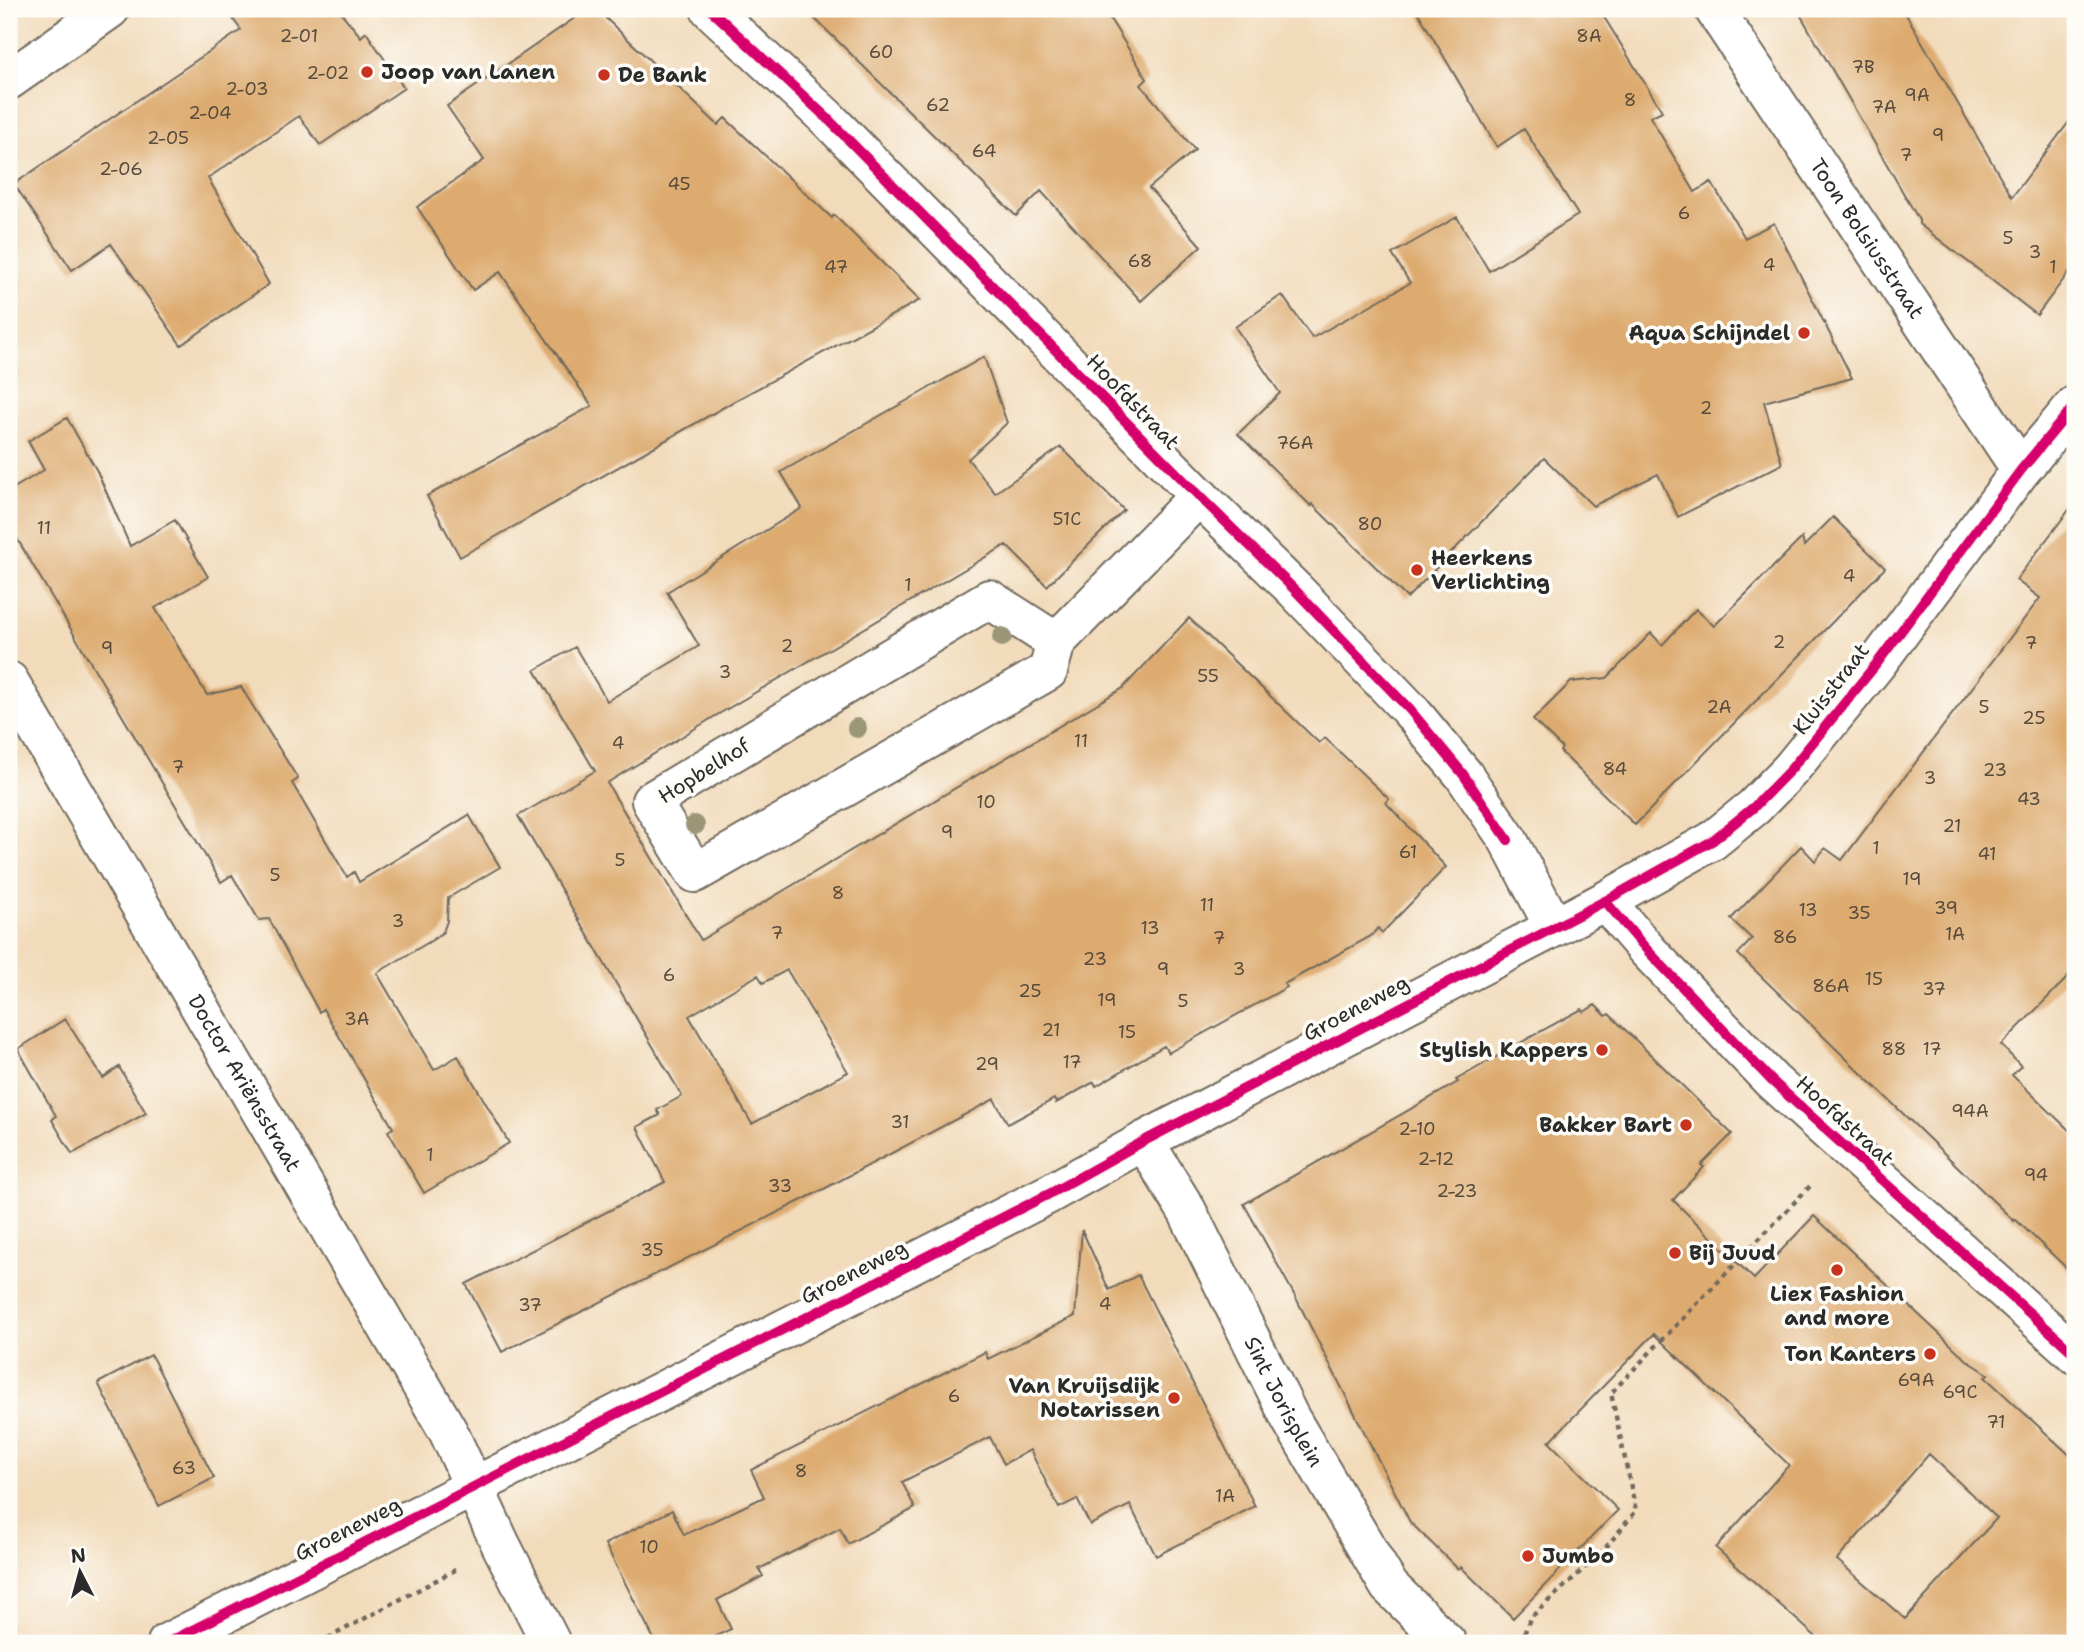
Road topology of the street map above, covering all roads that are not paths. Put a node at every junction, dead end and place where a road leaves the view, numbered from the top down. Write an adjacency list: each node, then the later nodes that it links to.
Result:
1 (110, 9): 4 (street)
2 (710, 9): 7 (street, Hoofdstraat)
3 (1714, 9): 6 (street, Toon Bolsiusstraat)
4 (9, 80)
5 (2075, 405): 6 (street, Kluisstraat)
6 (2021, 470): 10 (street, Kluisstraat)
7 (1199, 496): 8 (street, Hopbelhof); 11 (street, Hoofdstraat)
8 (1056, 642): 8 (street, Hopbelhof)
9 (13, 699): 14 (street, Doctor Ariënsstraat)
10 (1605, 901): 11 (street, Kluisstraat); 13 (street, Hoofdstraat)
11 (1554, 927): 12 (street, Groeneweg)
12 (1144, 1141): 14 (street, Groeneweg); 17 (street, Sint Jorisplein)
13 (2075, 1354)
14 (473, 1486): 15 (street, Groeneweg); 16 (street, Doctor Ariënsstraat)
15 (167, 1643)
16 (551, 1643)
17 (1447, 1643)

